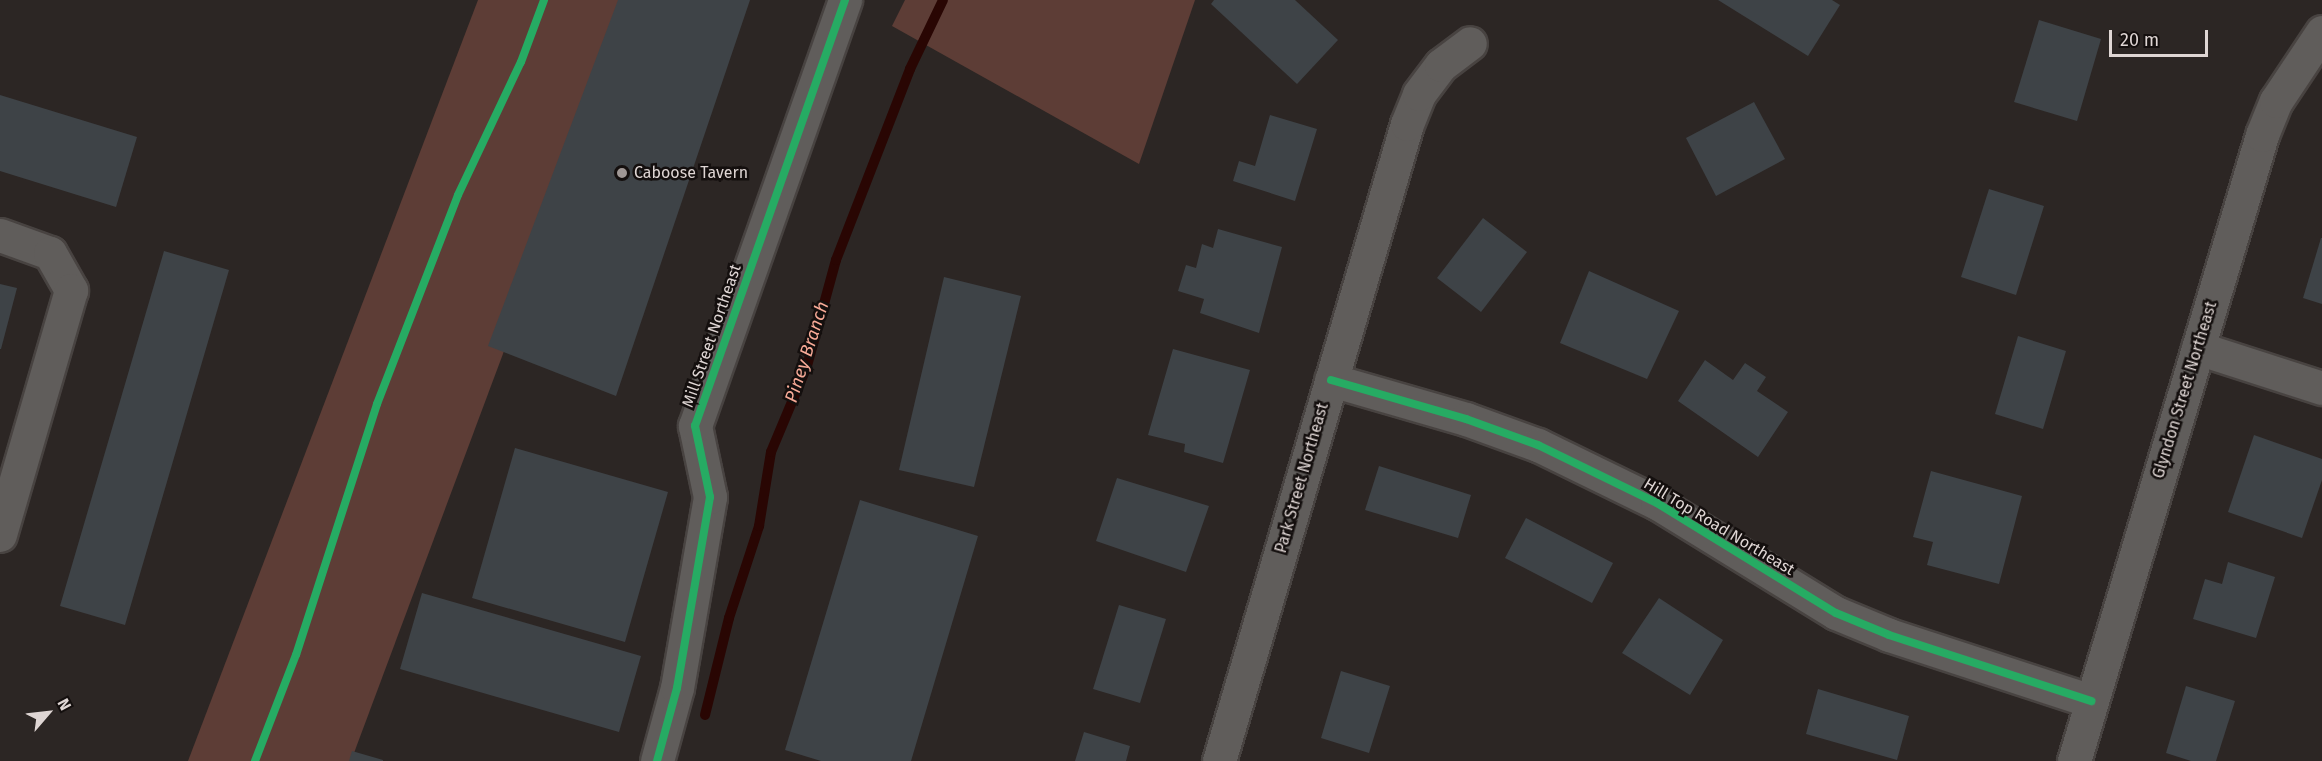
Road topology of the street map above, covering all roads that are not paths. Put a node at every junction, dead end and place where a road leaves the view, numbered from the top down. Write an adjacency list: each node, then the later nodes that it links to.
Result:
1 (845, 0): 10 (street, Mill Street Northeast)
2 (2322, 32): 5 (street, Glyndon Street Northeast)
3 (1470, 43): 6 (street, Park Street Northeast)
4 (0, 235): 8 (street)
5 (2198, 348): 7 (street); 9 (street, Glyndon Street Northeast)
6 (1331, 380): 9 (street, Hill Top Road Northeast); 11 (street, Park Street Northeast)
7 (2322, 388)
8 (0, 535)
9 (2091, 701): 12 (street, Glyndon Street Northeast)
10 (657, 761)
11 (1219, 761)
12 (2074, 761)

